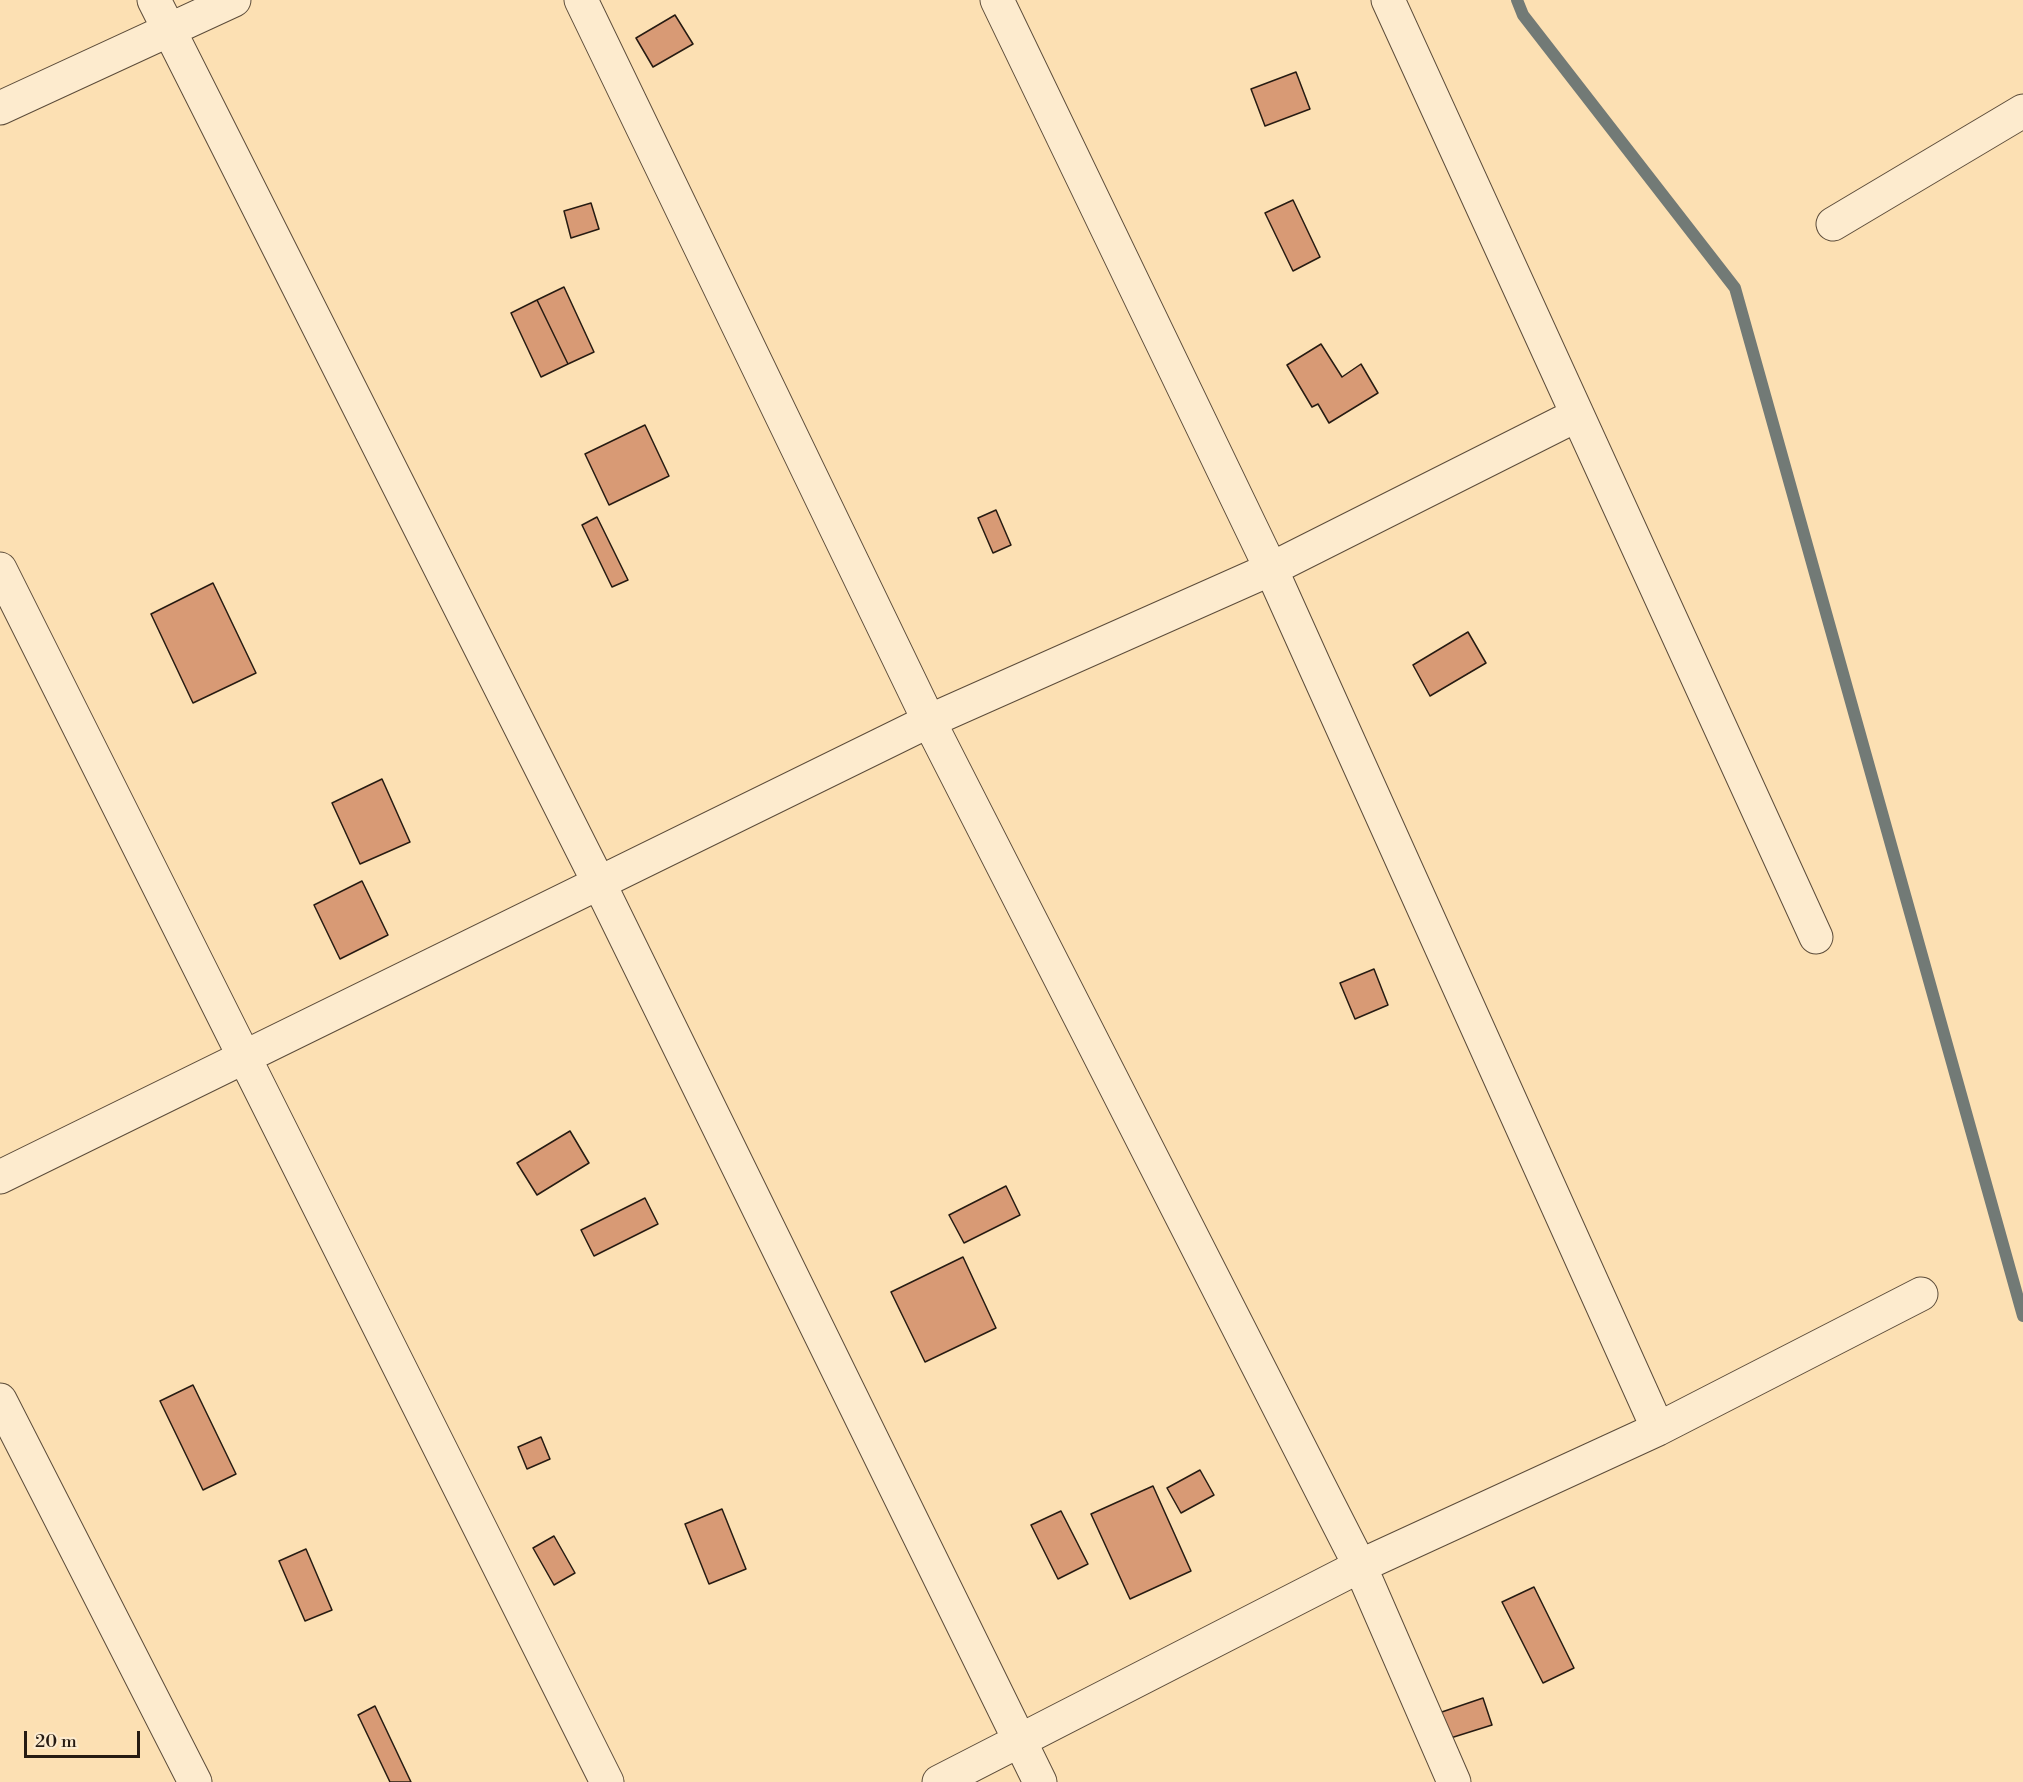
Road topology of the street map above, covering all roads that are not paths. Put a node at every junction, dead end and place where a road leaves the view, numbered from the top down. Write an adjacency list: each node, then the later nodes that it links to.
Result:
1 (154, 0): 6 (street)
2 (234, 0): 6 (street)
3 (581, 0): 13 (street)
4 (997, 0): 12 (street)
5 (1388, 0): 10 (street)
6 (169, 31): 7 (street); 14 (street)
7 (0, 108)
8 (2023, 111): 9 (street)
9 (1833, 224)
10 (1577, 415): 12 (street); 15 (street)
11 (0, 569): 16 (street)
12 (1271, 569): 13 (street); 20 (street)
13 (929, 721): 14 (street); 21 (street)
14 (599, 883): 16 (street); 22 (street)
15 (1816, 937)
16 (245, 1058): 17 (street); 24 (street)
17 (0, 1178)
18 (1921, 1294): 20 (street)
19 (0, 1400): 23 (street)
20 (1658, 1430): 21 (street)
21 (1360, 1566): 22 (street); 27 (street)
22 (1022, 1741): 25 (street); 26 (street)
23 (195, 1782)
24 (606, 1782)
25 (939, 1782)
26 (1040, 1782)
27 (1454, 1782)

